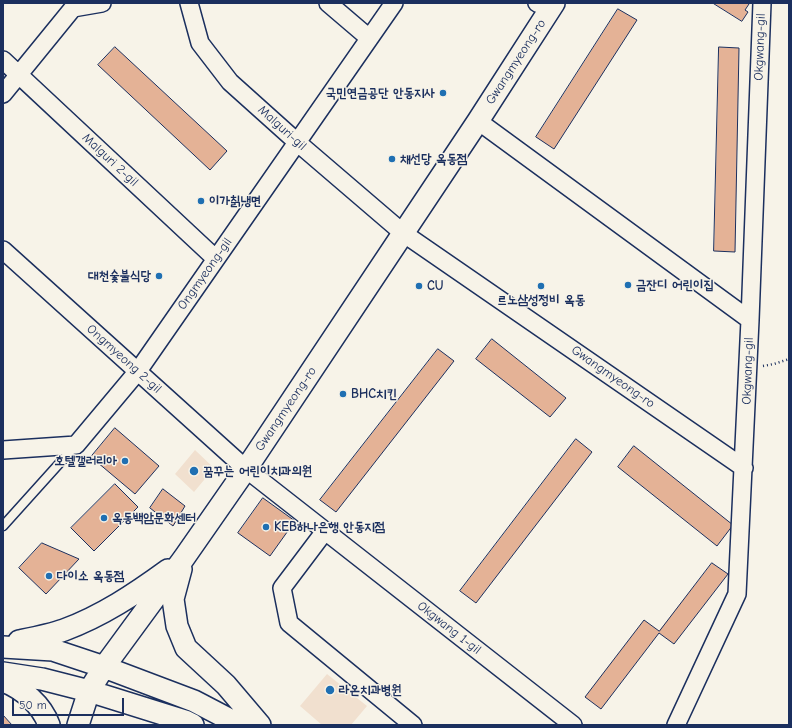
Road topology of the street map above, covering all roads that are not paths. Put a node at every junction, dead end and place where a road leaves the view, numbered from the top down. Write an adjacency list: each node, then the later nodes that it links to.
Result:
1 (102, 3): 9 (street)
2 (189, 3): 12 (street, Malguri-gil)
3 (328, 3): 7 (street)
4 (394, 3): 7 (street, Ongmyeong-gil)
5 (762, 3): 16 (street, Okgwang-gil)
6 (547, 5): 11 (street, Gwangmyeong-ro)
7 (369, 38): 12 (street, Ongmyeong-gil)
8 (3, 60): 9 (street, Malguri 2-gil)
9 (18, 75): 10 (street); 15 (street, Malguri 2-gil)
10 (3, 94)
11 (478, 121): 13 (street, Gwangmyeong-ro); 16 (street)
12 (298, 143): 13 (street, Malguri-gil); 15 (street, Ongmyeong-gil)
13 (403, 233): 20 (street, Gwangmyeong-ro); 21 (street, Gwangmyeong-ro)
14 (3, 250): 17 (street, Ongmyeong 2-gil)
15 (216, 259): 17 (street, Ongmyeong-gil)
16 (750, 320): 20 (street, Okgwang-gil)
17 (138, 371): 18 (street, Ongmyeong-gil); 21 (street, Ongmyeong 2-gil)
18 (76, 445): 19 (street); 22 (lane)
19 (3, 450)
20 (744, 468): 37 (street, Okgwang-gil)
21 (246, 469): 23 (street, Okgwang 1-gil); 24 (street, Gwangmyeong-ro)
22 (3, 526)
23 (325, 531): 35 (street); 36 (street, Okgwang 1-gil)
24 (184, 558): 25 (street); 26 (street, Gwangmyeong-ro); 34 (street)
25 (3, 646): 26 (street)
26 (104, 667): 29 (street, Gwangmyeong-ro); 33 (street)
27 (3, 673): 29 (street)
28 (3, 681): 31 (street)
29 (89, 691): 30 (street); 32 (street, Gwangmyeong-ro)
30 (181, 724)
31 (49, 725)
32 (78, 725)
33 (240, 725)
34 (260, 725)
35 (413, 725)
36 (573, 725)
37 (676, 725)

